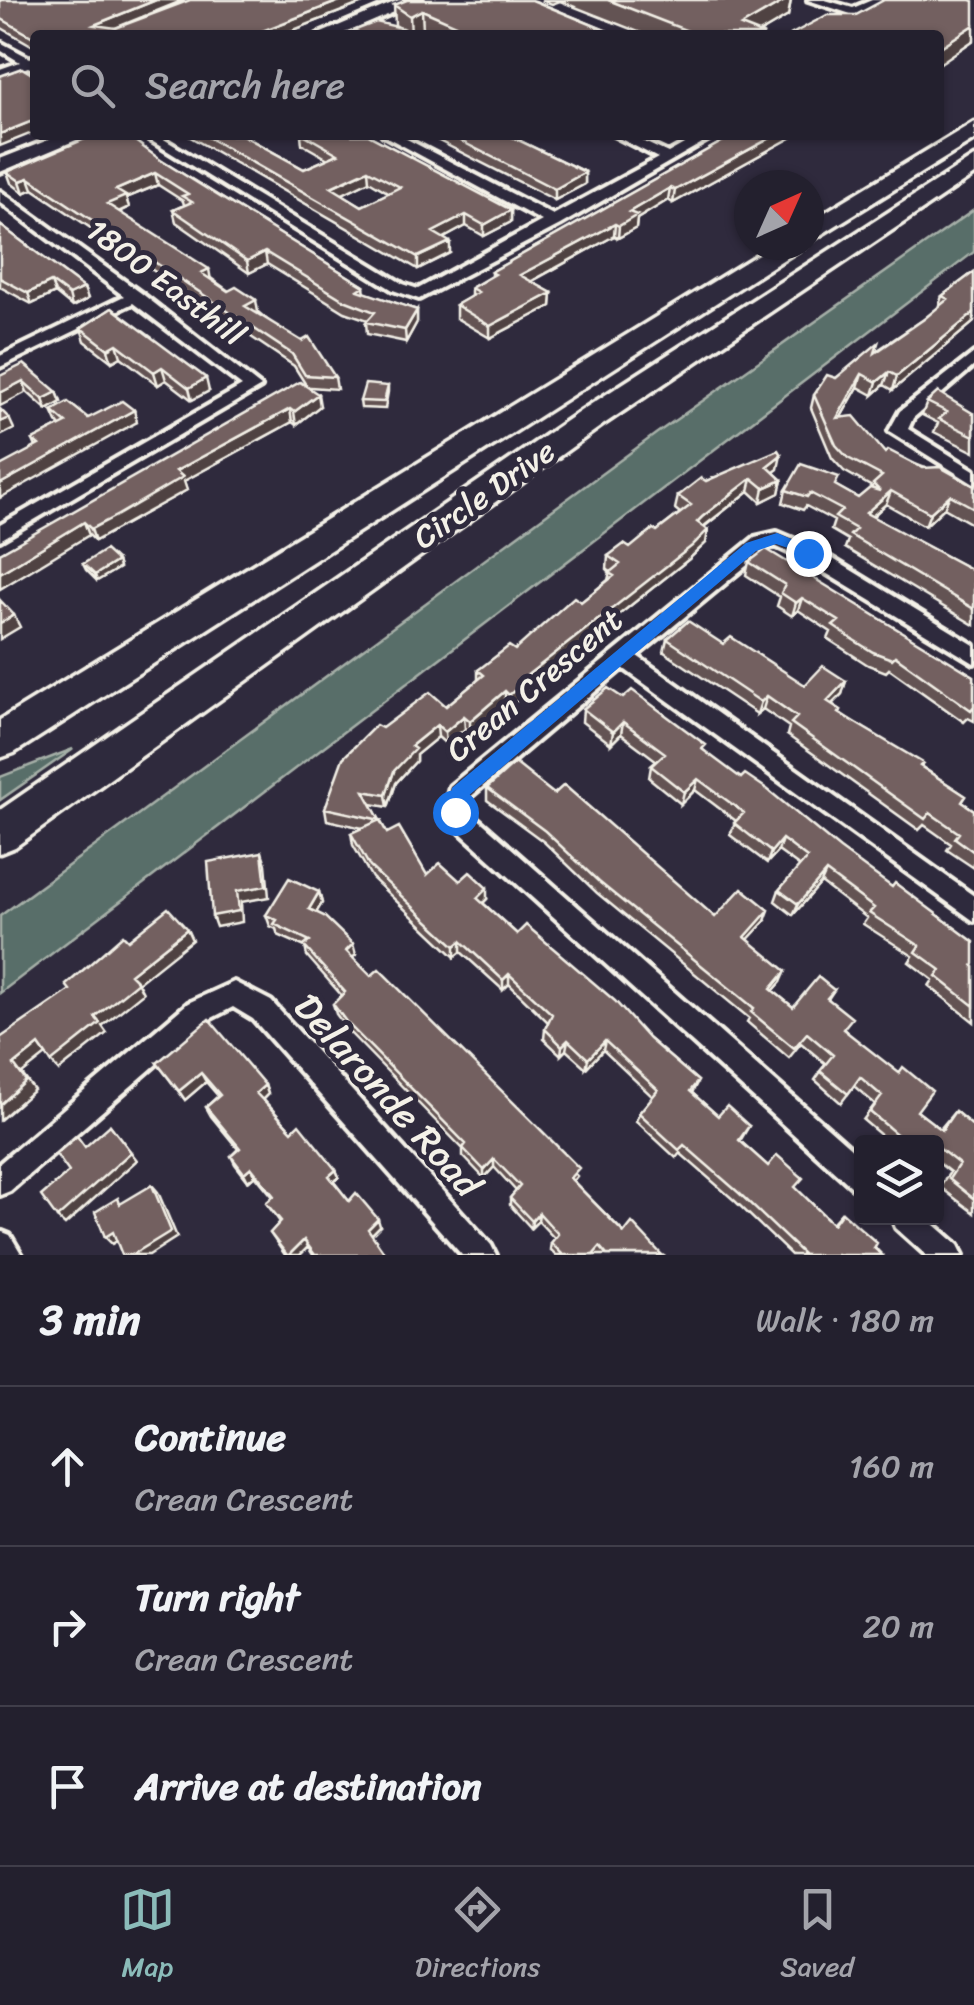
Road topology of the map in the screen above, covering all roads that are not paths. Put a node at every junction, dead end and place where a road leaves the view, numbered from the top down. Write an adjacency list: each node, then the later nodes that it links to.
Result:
1 (414, 0): 4 (street)
2 (813, 0): 3 (street)
3 (881, 0)
4 (366, 19): 5 (street); 6 (street)
5 (388, 29)
6 (338, 30)
7 (0, 44): 8 (street)
8 (30, 61)
9 (30, 64): 10 (street)
10 (0, 73)
11 (974, 129): 22 (highway)
12 (65, 140): 19 (street)
13 (156, 140): 21 (street)
14 (399, 140): 21 (street)
15 (629, 140): 17 (street)
16 (701, 140): 17 (street)
17 (668, 158): 21 (street)
18 (974, 164): 32 (highway, Circle Drive)
19 (0, 166)
20 (0, 195): 24 (street, 1800 Easthill)
21 (555, 222)
22 (824, 224)
23 (768, 260): 31 (highway, Circle Drive)
24 (136, 296): 26 (street); 28 (street, 1800 Easthill)
25 (974, 358): 27 (street)
26 (0, 362)
27 (974, 478)
28 (0, 533)
29 (974, 655): 30 (street, Crean Crescent)
30 (624, 657): 33 (street); 34 (street, Crean Crescent)
31 (0, 741)
32 (0, 834)
33 (974, 910)
34 (854, 1171)
35 (0, 1181): 39 (street, Delaronde Road)
36 (914, 1225): 40 (street)
37 (0, 1245): 38 (street)
38 (7, 1255)
39 (481, 1255)
40 (948, 1255)

